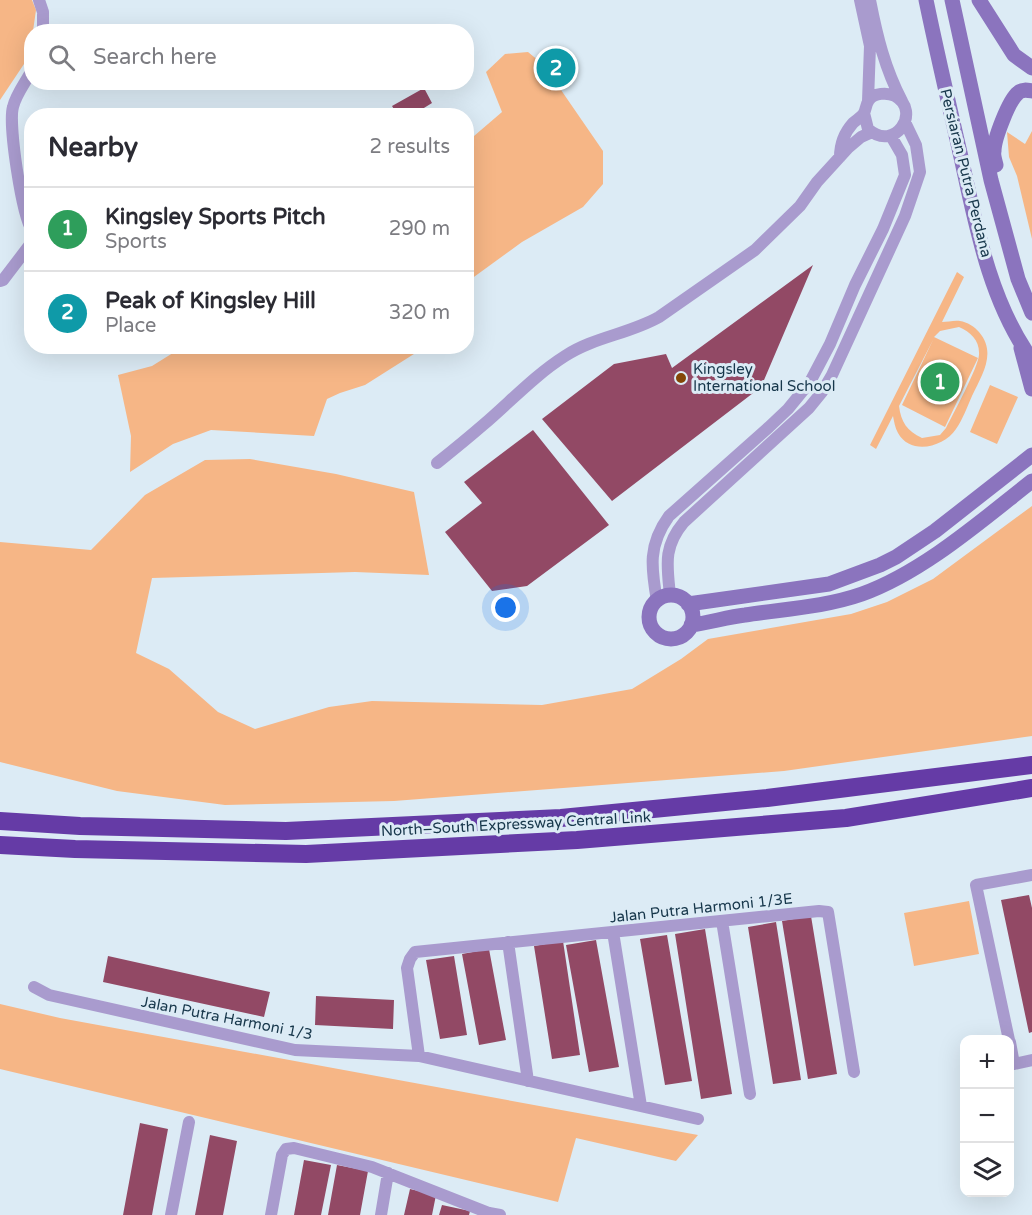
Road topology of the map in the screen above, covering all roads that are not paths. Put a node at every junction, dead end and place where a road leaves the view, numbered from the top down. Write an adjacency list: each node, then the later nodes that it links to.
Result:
1 (39, 0): 7 (street)
2 (860, 0): 12 (street)
3 (870, 0): 11 (street)
4 (926, 0): 22 (main road, Persiaran Putra Perdana)
5 (952, 0): 18 (main road, Persiaran Putra Perdana)
6 (979, 0): 8 (main road)
7 (43, 24)
8 (1032, 68)
9 (24, 85): 17 (street)
10 (1032, 91): 18 (main road)
11 (902, 102): 12 (street); 13 (street)
12 (866, 107): 14 (street); 16 (street)
13 (905, 122): 15 (street); 30 (street)
14 (872, 132): 15 (street); 16 (street)
15 (891, 136): 30 (street)
16 (840, 157): 27 (street)
17 (24, 205)
18 (1005, 230): 21 (main road, Persiaran Putra Perdana)
19 (24, 252): 20 (street)
20 (0, 280)
21 (1032, 313)
22 (1019, 342): 23 (main road); 24 (main road)
23 (1032, 360)
24 (1032, 389)
25 (1032, 444): 28 (main road)
26 (1032, 455): 28 (main road)
27 (437, 464)
28 (1018, 466): 31 (main road)
29 (1030, 483): 32 (main road)
30 (663, 598): 31 (main road); 32 (main road)
31 (688, 604): 32 (main road)
32 (691, 625)
33 (1032, 765): 35 (highway, North–South Expressway Central Link)
34 (1032, 788): 36 (highway, North–South Expressway Central Link)
35 (0, 821)
36 (0, 845)
37 (1032, 875): 42 (street)
38 (722, 921): 39 (street, Jalan Putra Harmoni 1/3E); 46 (street, Jalan Putra Harmoni 1/3E); 48 (street)
39 (614, 932): 40 (street, Jalan Putra Harmoni 1/3E); 49 (street)
40 (508, 942): 43 (street, Jalan Putra Harmoni 1/3E); 47 (street)
41 (34, 987): 43 (street, Jalan Putra Harmoni 1/3)
42 (1008, 1035)
43 (419, 1056): 47 (street, Jalan Putra Harmoni 1/3)
44 (1032, 1060): 45 (street)
45 (1014, 1064)
46 (854, 1072)
47 (528, 1080): 49 (street, Jalan Putra Harmoni 1/3)
48 (750, 1094)
49 (641, 1106): 50 (street, Jalan Putra Harmoni 1/3)
50 (698, 1119)
51 (189, 1122): 54 (street)
52 (388, 1173): 53 (street); 55 (street); 56 (street)
53 (492, 1214)
54 (171, 1215)
55 (271, 1215)
56 (381, 1215)

